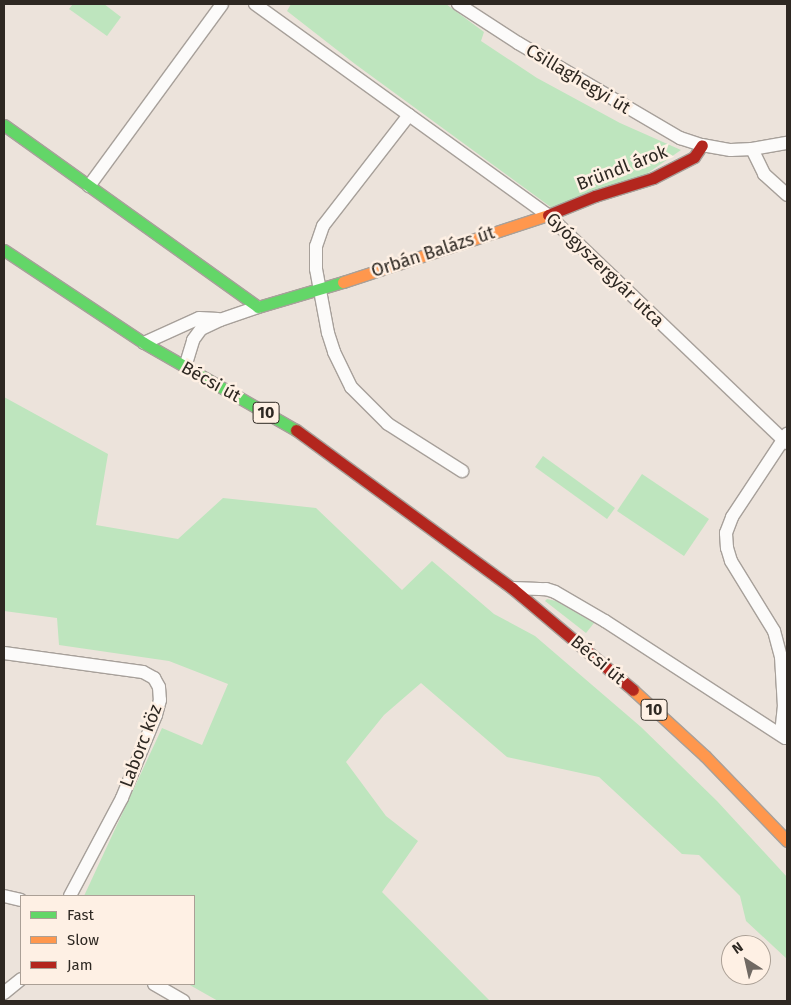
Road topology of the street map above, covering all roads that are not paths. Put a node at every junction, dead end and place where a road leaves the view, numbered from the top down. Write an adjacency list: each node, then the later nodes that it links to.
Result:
1 (222, 4): 9 (street)
2 (255, 4): 4 (street, Gyógyszergyár utca)
3 (458, 4): 7 (street, Csillaghegyi út)
4 (409, 115): 11 (street, Gyógyszergyár utca); 13 (street)
5 (4, 125): 9 (main road)
6 (787, 143): 8 (street, Csillaghegyi út)
7 (702, 145): 8 (street, Csillaghegyi út); 11 (main road, Bründl árok)
8 (752, 149): 10 (street)
9 (88, 186): 14 (main road)
10 (787, 195)
11 (548, 215): 13 (main road, Orbán Balázs út); 18 (street, Gyógyszergyár utca)
12 (4, 250): 16 (main road, Bécsi út / 10)
13 (319, 290): 14 (main road, Orbán Balázs út); 19 (street)
14 (258, 307): 15 (street, Orbán Balázs út)
15 (220, 320): 16 (street, Orbán Balázs út); 17 (street, Orbán Balázs út)
16 (144, 343): 17 (main road, Bécsi út / 10)
17 (185, 367): 20 (main road, Bécsi út / 10)
18 (786, 439): 22 (street)
19 (462, 471)
20 (512, 588): 22 (street, Bécsi út); 23 (main road, Bécsi út / 10)
21 (4, 653): 24 (street, Laborc köz)
22 (784, 736)
23 (787, 841)
24 (71, 895)
25 (4, 896): 26 (street)
26 (20, 900)
27 (20, 980): 29 (street)
28 (156, 985): 30 (street)
29 (4, 994)
30 (184, 1001)

